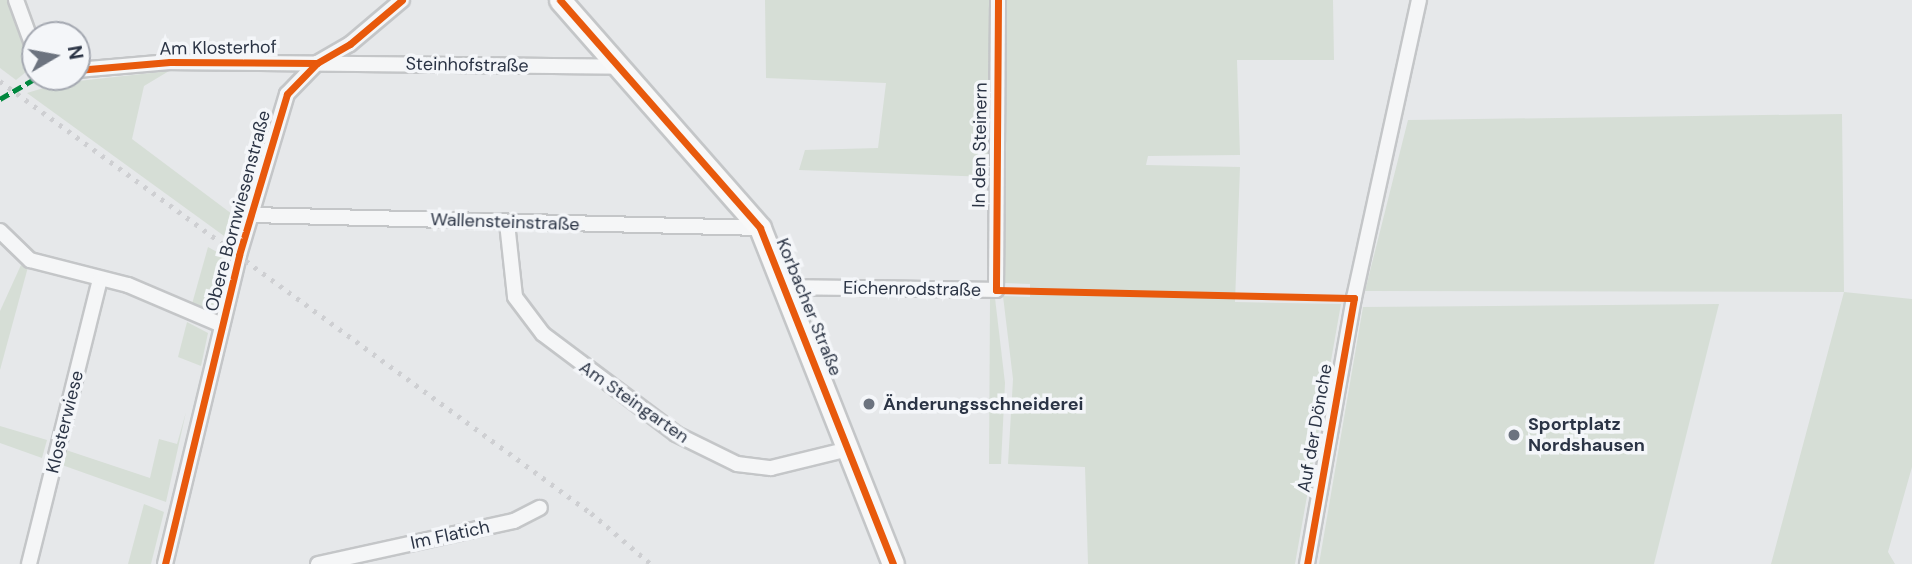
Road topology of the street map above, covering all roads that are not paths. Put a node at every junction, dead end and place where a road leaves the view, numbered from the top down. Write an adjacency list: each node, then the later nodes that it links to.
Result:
1 (16, 0): 6 (street)
2 (402, 0): 7 (street, Obere Bornwiesenstraße)
3 (560, 0): 8 (street, Korbacher Straße)
4 (998, 0): 16 (street, In den Steinern)
5 (1419, 0): 24 (street, Auf der Dönche)
6 (24, 21)
7 (317, 63): 8 (street, Steinhofstraße); 9 (street, Am Klosterhof); 10 (street, Obere Bornwiesenstraße)
8 (618, 67): 12 (street, Korbacher Straße)
9 (91, 69)
10 (251, 215): 11 (street, Wallensteinstraße); 17 (street, Obere Bornwiesenstraße)
11 (508, 223): 12 (street, Wallensteinstraße); 18 (street, Am Steingarten)
12 (760, 228): 15 (street, Korbacher Straße)
13 (0, 230): 14 (street)
14 (100, 280): 17 (street); 20 (street, Klosterwiese)
15 (786, 287): 16 (street, Eichenrodstraße); 18 (street, Korbacher Straße)
16 (996, 290)
17 (222, 325): 21 (street, Obere Bornwiesenstraße)
18 (849, 449): 23 (street, Korbacher Straße)
19 (540, 509): 22 (street, Im Flatich)
20 (29, 564)
21 (165, 564)
22 (318, 564)
23 (893, 564)
24 (1307, 564)

